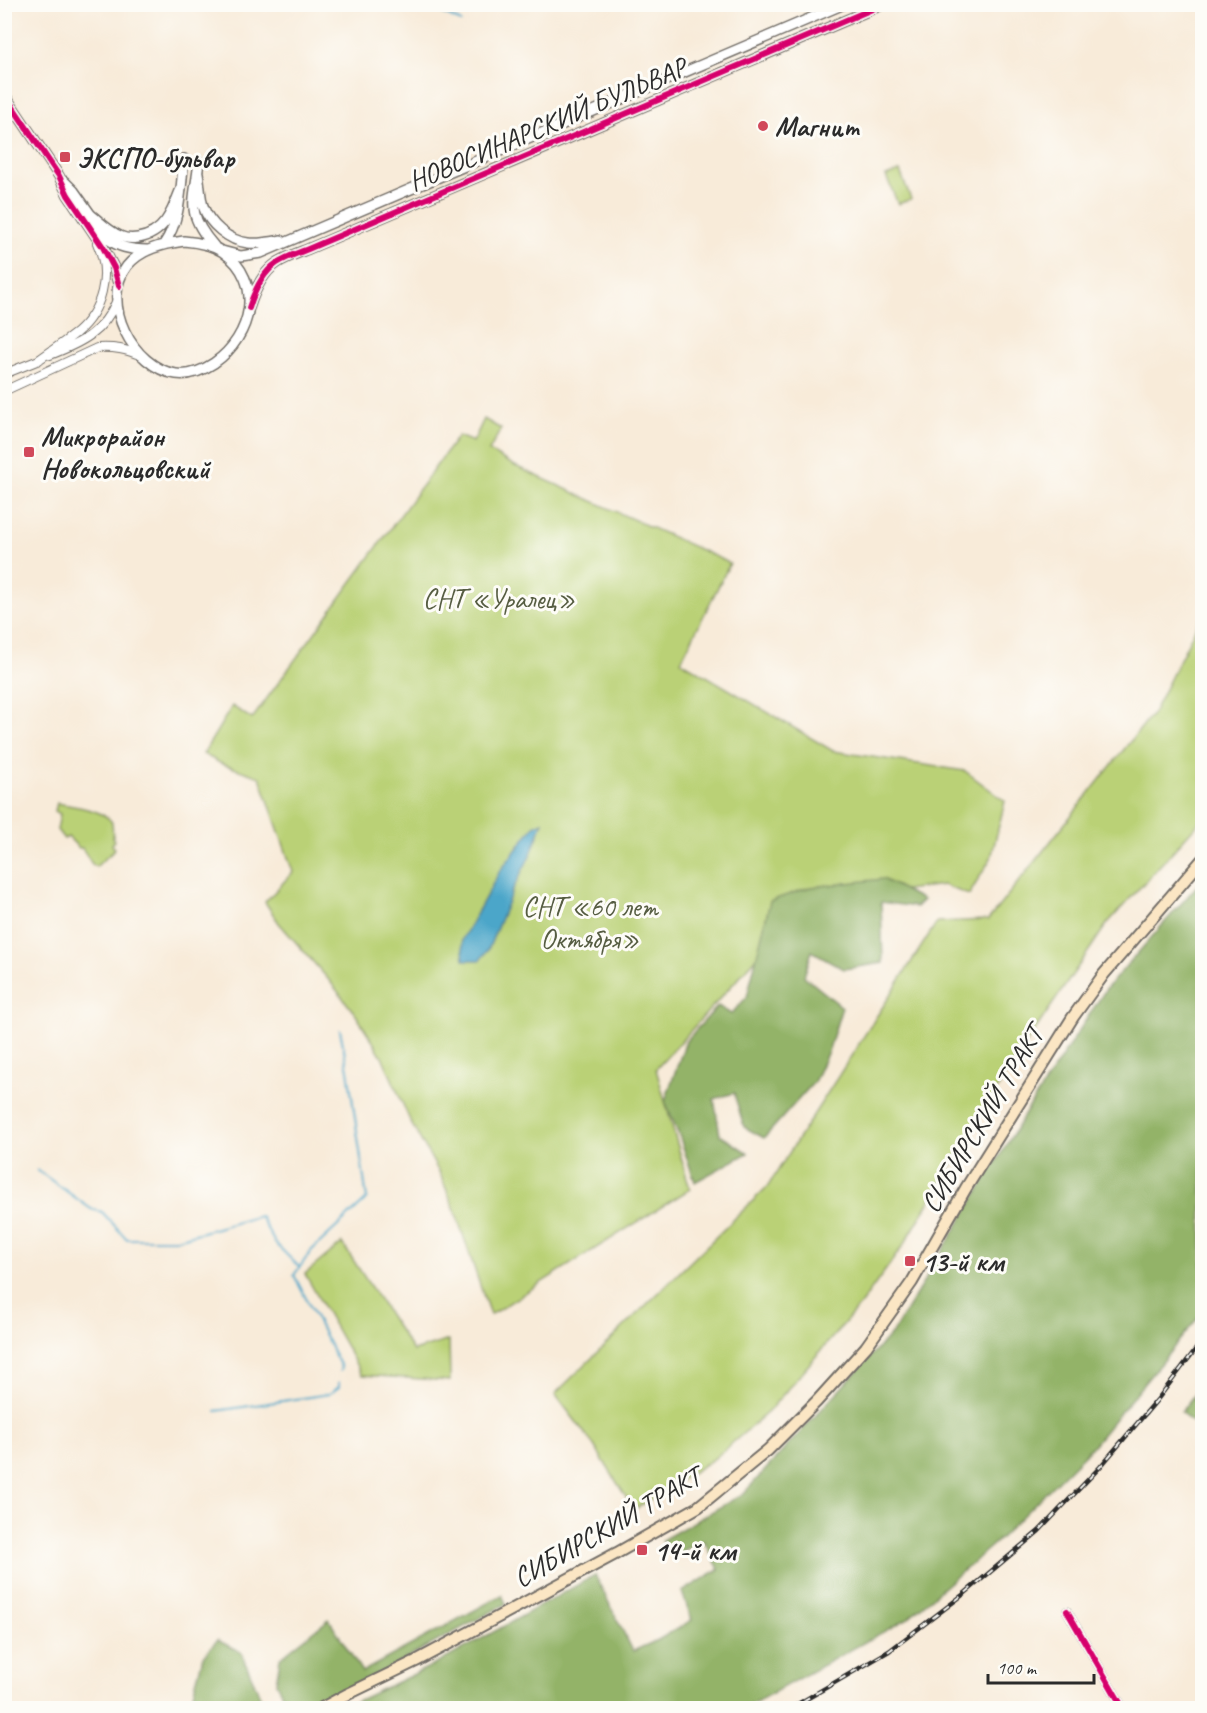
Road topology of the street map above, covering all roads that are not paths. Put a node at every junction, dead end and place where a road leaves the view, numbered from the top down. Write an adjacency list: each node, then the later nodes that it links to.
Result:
1 (844, 4): 11 (street, НОВОСИНАРСКИЙ БУЛЬВАР)
2 (884, 4): 17 (street, НОВОСИНАРСКИЙ БУЛЬВАР)
3 (4, 94): 7 (street)
4 (184, 159): 8 (street)
5 (199, 161): 6 (street)
6 (198, 173): 11 (street); 14 (street)
7 (59, 176): 9 (street); 10 (street)
8 (180, 191): 9 (street); 12 (street)
9 (89, 213): 13 (street)
10 (91, 231): 15 (street); 19 (street)
11 (295, 238): 14 (street, НОВОСИНАРСКИЙ БУЛЬВАР)
12 (164, 244): 13 (street); 14 (street)
13 (147, 250): 15 (street)
14 (219, 250): 17 (street)
15 (119, 286): 16 (street)
16 (117, 299): 18 (street); 19 (street)
17 (249, 308): 18 (street)
18 (142, 356): 21 (street)
19 (37, 361): 20 (street)
20 (4, 374)
21 (4, 391)
22 (1203, 860): 24 (main road, СИБИРСКИЙ ТРАКТ)
23 (1067, 1611): 25 (street)
24 (322, 1708)
25 (1123, 1708)

